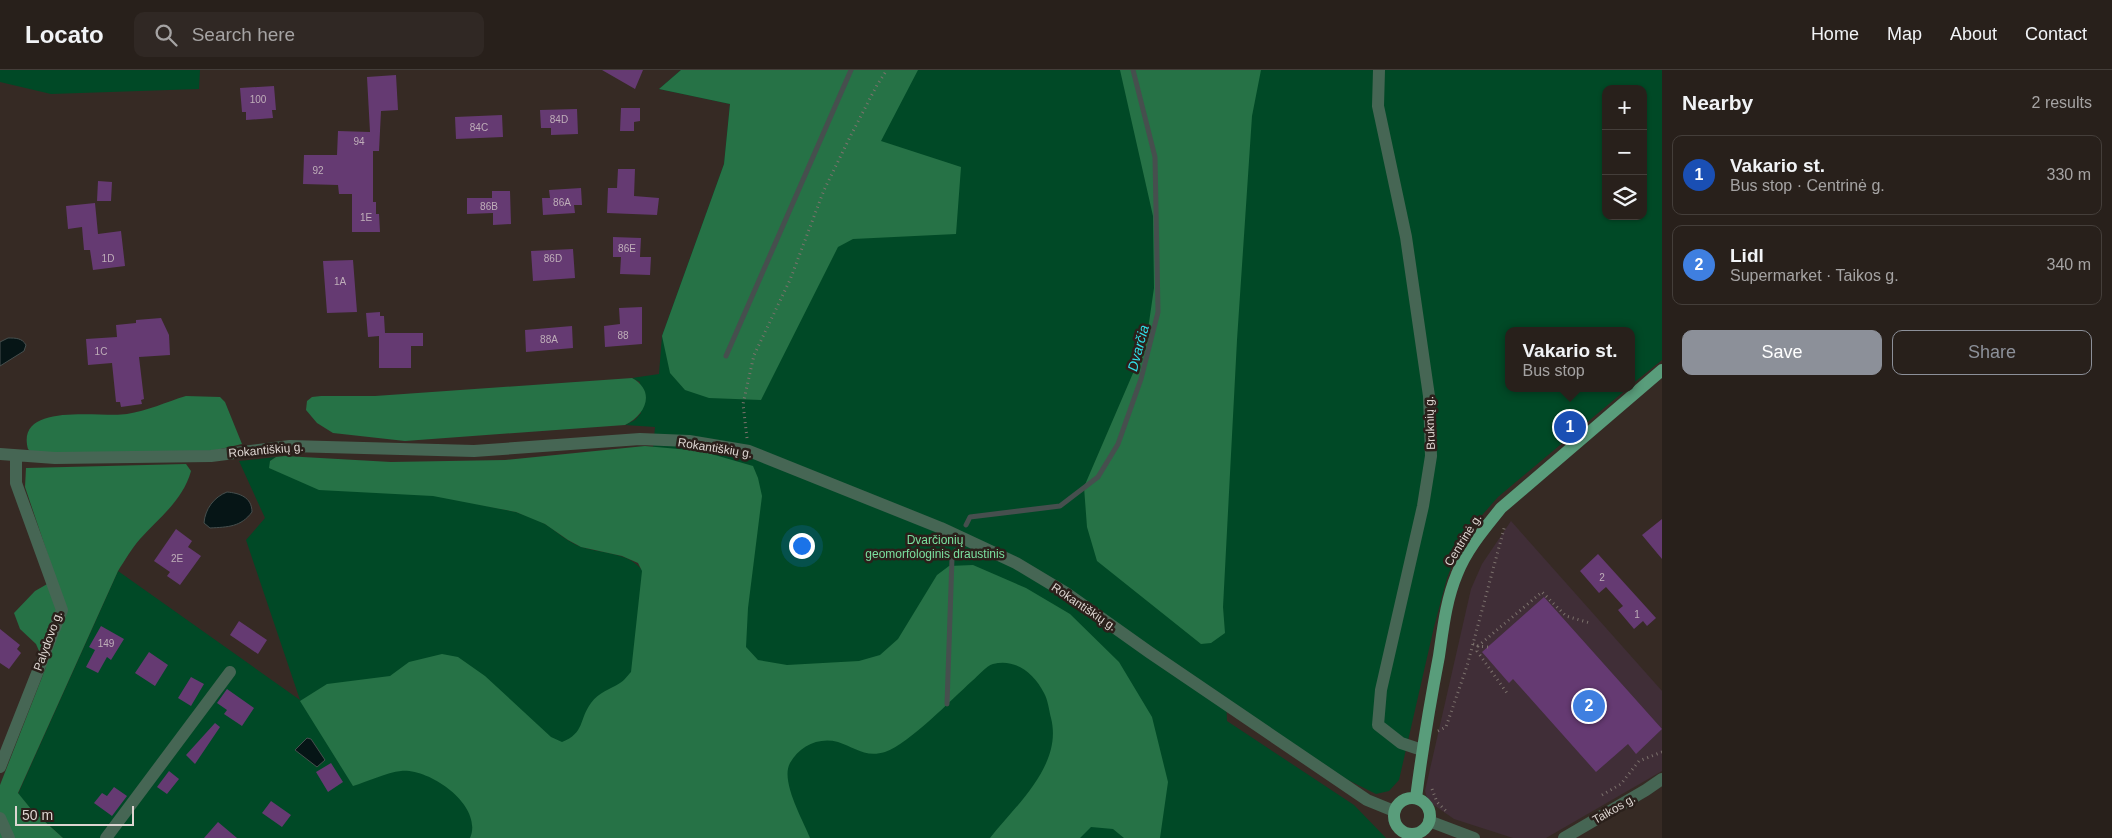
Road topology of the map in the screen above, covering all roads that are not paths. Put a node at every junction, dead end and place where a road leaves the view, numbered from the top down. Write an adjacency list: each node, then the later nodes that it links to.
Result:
1 (1379, 70): 6 (street, Bruknių g.)
2 (1662, 370): 6 (main road, Centrinė g.)
3 (0, 454): 4 (street, Rokantiškių g.)
4 (16, 456): 7 (street, Palydovo g.); 10 (street, Rokantiškių g.)
5 (230, 672): 15 (street)
6 (1422, 750): 9 (main road, Centrinė g.)
7 (0, 767)
8 (1662, 779): 17 (street, Taikos g.)
9 (1416, 798): 10 (main road); 12 (main road)
10 (1394, 811): 13 (main road)
11 (0, 818): 14 (street)
12 (1429, 820): 13 (main road); 16 (street)
13 (1406, 836)
14 (9, 838)
15 (106, 838)
16 (1474, 838)
17 (1564, 838)

